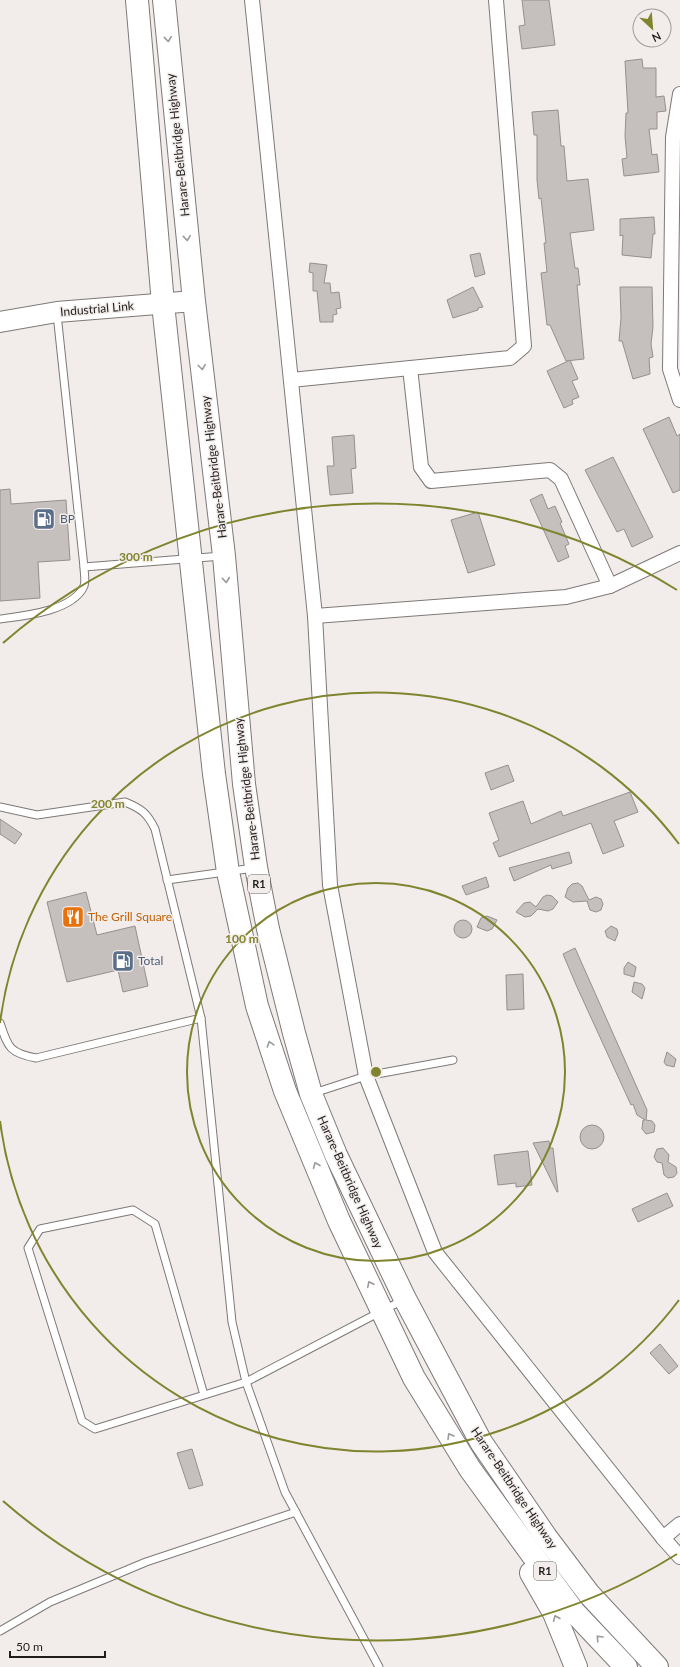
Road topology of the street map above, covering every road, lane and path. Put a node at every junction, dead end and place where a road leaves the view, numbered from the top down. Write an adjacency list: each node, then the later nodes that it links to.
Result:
1 (137, 0): 7 (highway, Harare-Beitbridge Highway / R1)
2 (164, 0): 6 (highway, Harare-Beitbridge Highway / R1, one-way to 6)
3 (252, 0): 11 (street)
4 (496, 0): 10 (street)
5 (680, 94): 12 (street)
6 (194, 301): 7 (street, Industrial Link); 14 (highway, Harare-Beitbridge Highway / R1, one-way to 14)
7 (163, 304): 8 (street, Industrial Link); 15 (highway, Harare-Beitbridge Highway / R1)
8 (57, 312): 9 (street, Industrial Link); 16 (lane)
9 (0, 322)
10 (410, 368): 11 (street); 17 (street)
11 (291, 380): 18 (street)
12 (680, 400)
13 (680, 553): 17 (street)
14 (224, 556): 15 (lane); 21 (highway, Harare-Beitbridge Highway / R1, one-way to 21)
15 (190, 557): 16 (lane); 22 (highway, Harare-Beitbridge Highway / R1)
16 (84, 567): 19 (lane)
17 (610, 586): 18 (street)
18 (315, 616): 27 (street)
19 (0, 619)
20 (0, 807): 23 (lane)
21 (256, 867): 22 (lane); 28 (highway, Harare-Beitbridge Highway / R1)
22 (228, 872): 23 (lane); 30 (highway, Harare-Beitbridge Highway / R1, one-way to 22)
23 (167, 880): 24 (lane)
24 (201, 1018): 25 (lane); 31 (lane)
25 (0, 1023)
26 (453, 1060): 27 (lane)
27 (366, 1076): 28 (lane); 36 (street)
28 (311, 1094): 29 (highway, Harare-Beitbridge Highway / R1)
29 (405, 1299): 30 (lane); 42 (highway, Harare-Beitbridge Highway / R1)
30 (382, 1310): 31 (lane); 33 (highway, Harare-Beitbridge Highway / R1, one-way to 30)
31 (246, 1382): 32 (lane); 34 (lane)
32 (204, 1395): 32 (lane)
33 (470, 1469): 40 (highway, R1, one-way to 33); 41 (highway, Harare-Beitbridge Highway / R1, one-way to 33)
34 (296, 1512): 38 (lane); 39 (lane)
35 (680, 1524): 36 (street)
36 (663, 1538): 37 (street)
37 (680, 1557)
38 (0, 1631)
39 (379, 1667)
40 (576, 1667)
41 (626, 1667)
42 (657, 1667)

